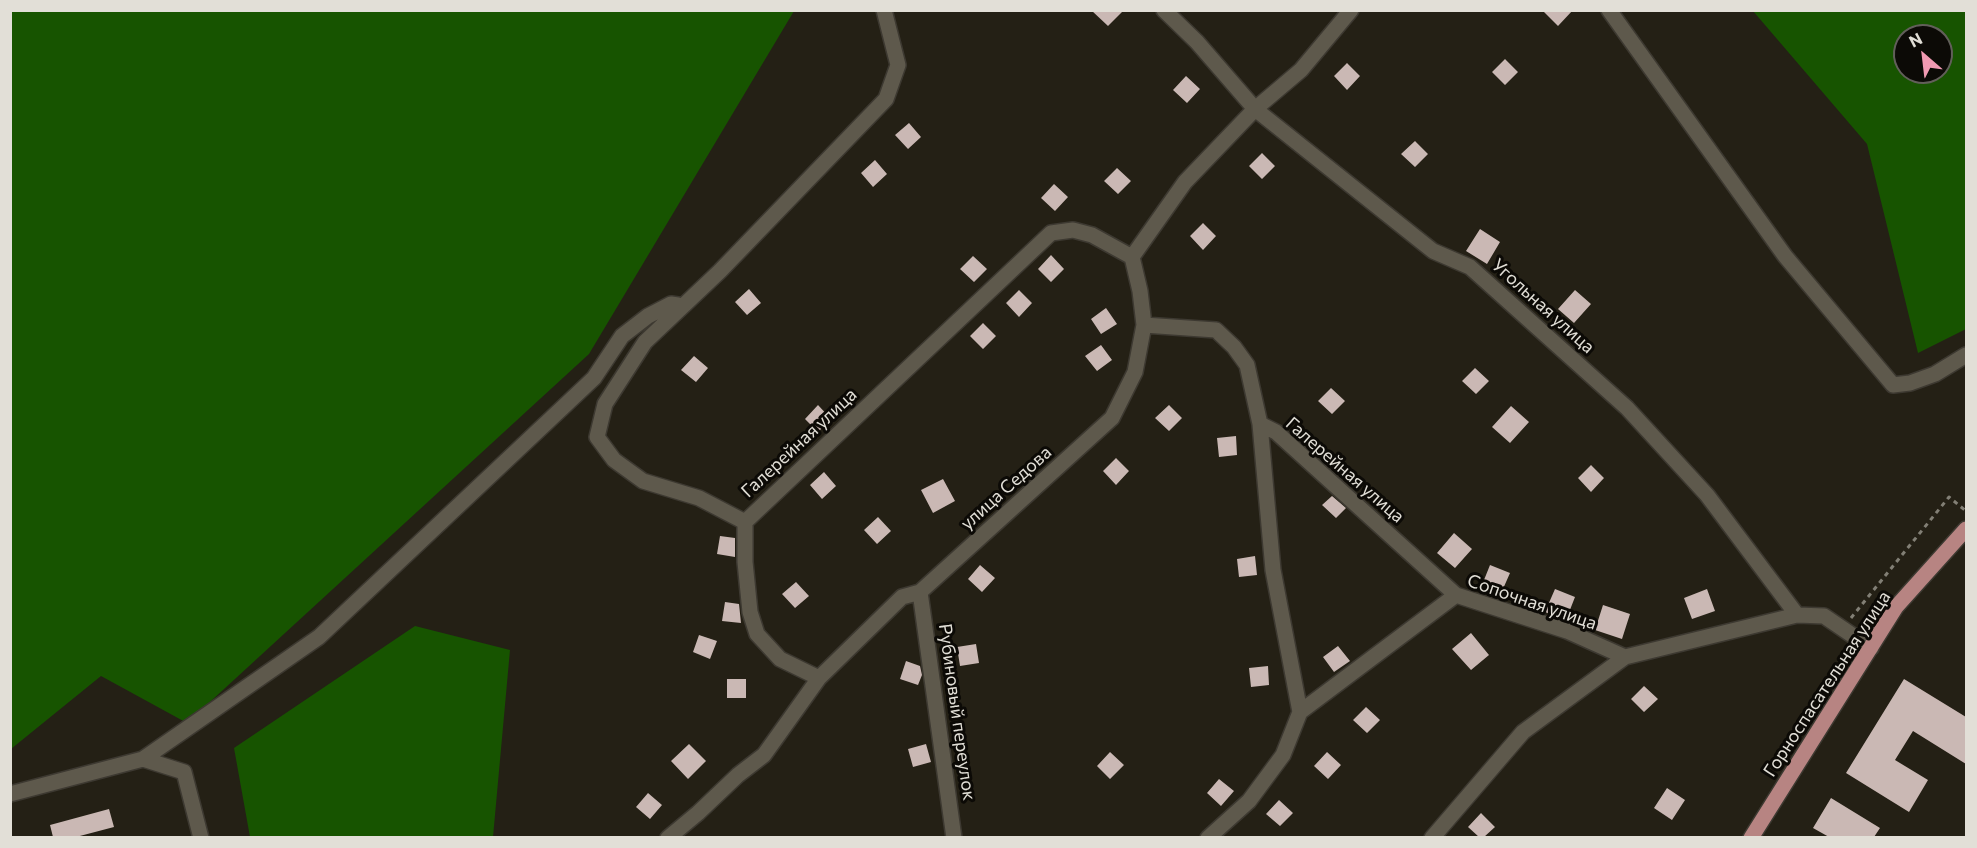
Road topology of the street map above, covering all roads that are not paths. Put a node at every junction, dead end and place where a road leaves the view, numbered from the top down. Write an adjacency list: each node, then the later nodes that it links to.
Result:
1 (884, 10): 7 (street, Галерейная улица)
2 (1164, 10): 5 (street, Угольная улица)
3 (1351, 10): 5 (street)
4 (1609, 10): 9 (street)
5 (1255, 109): 6 (street); 15 (street, Угольная улица)
6 (1132, 257): 8 (street, улица Седова); 11 (street, Галерейная улица)
7 (681, 308): 11 (street, Галерейная улица); 20 (street)
8 (1144, 324): 10 (street, Галерейная улица); 13 (street, улица Седова)
9 (1966, 355)
10 (1260, 424): 14 (street, Галерейная улица); 19 (street)
11 (745, 522): 18 (street)
12 (1966, 529): 16 (main road, Горноспасательная улица)
13 (920, 592): 18 (street, улица Седова); 24 (street, Рубиновый переулок)
14 (1456, 594): 17 (street, Сопочная улица); 19 (street, Сопочная улица)
15 (1797, 615): 16 (street); 17 (street)
16 (1871, 648): 27 (main road, Горноспасательная улица)
17 (1625, 657): 26 (street)
18 (819, 678): 23 (street, улица Седова)
19 (1300, 712): 25 (street)
20 (143, 759): 21 (street); 22 (street)
21 (10, 794)
22 (201, 837)
23 (668, 837)
24 (954, 837)
25 (1208, 837)
26 (1432, 837)
27 (1751, 837)

